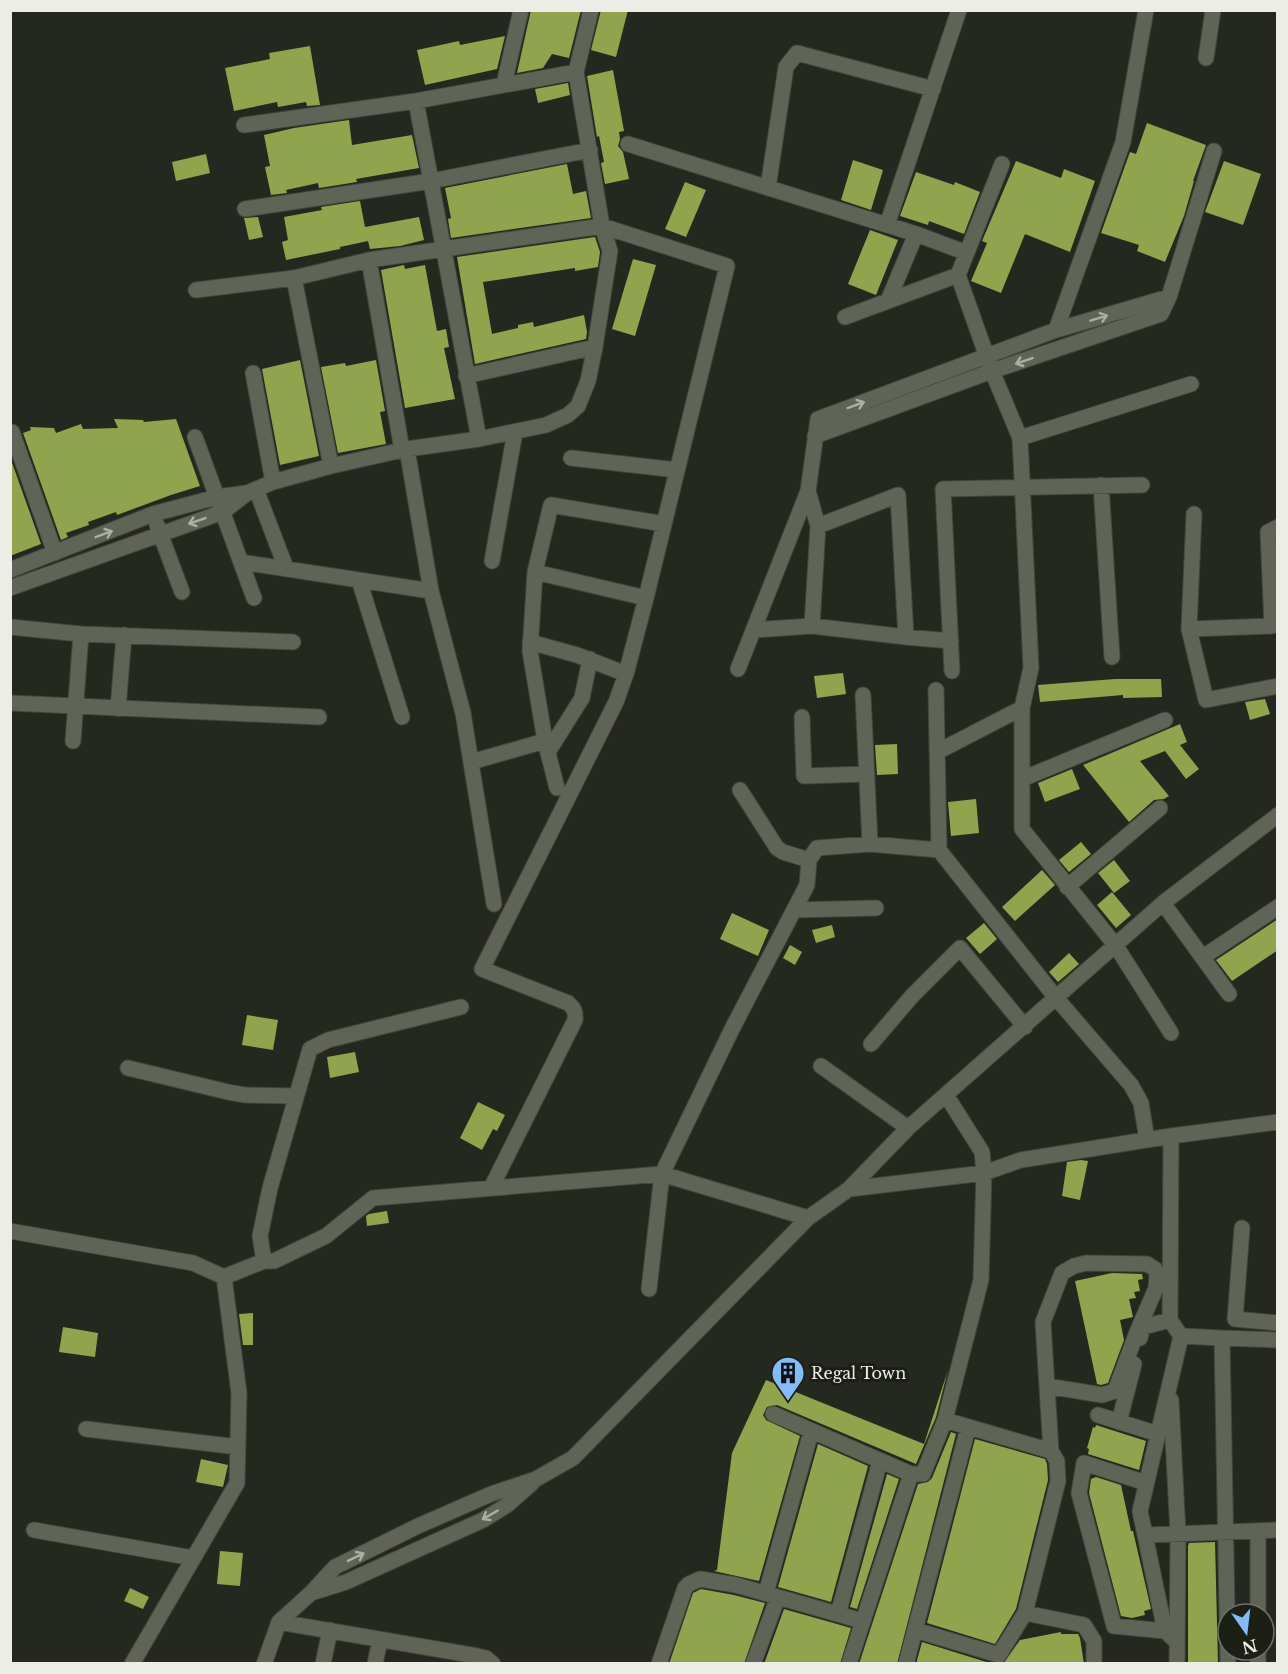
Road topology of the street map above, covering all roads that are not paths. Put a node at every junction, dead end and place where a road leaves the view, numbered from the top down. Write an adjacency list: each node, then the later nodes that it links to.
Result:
1 (521, 10): 8 (street)
2 (591, 10): 7 (street)
3 (959, 10): 9 (street)
4 (1146, 10): 31 (street)
5 (1213, 10): 6 (street)
6 (1206, 58)
7 (576, 72): 8 (street); 13 (street)
8 (504, 84): 10 (street)
9 (933, 89): 17 (street); 19 (street)
10 (416, 100): 11 (street); 16 (street)
11 (244, 125)
12 (628, 144): 17 (street)
13 (590, 150): 16 (street); 20 (street)
14 (1214, 151): 28 (street)
15 (1002, 164): 23 (street)
16 (431, 180): 18 (street); 22 (street)
17 (768, 188): 19 (street)
18 (245, 209)
19 (886, 225): 21 (street)
20 (602, 226): 22 (street); 32 (street); 47 (street)
21 (916, 234): 23 (street); 29 (street)
22 (443, 249): 24 (street); 36 (street)
23 (968, 253): 25 (street)
24 (369, 260): 26 (street); 44 (street)
25 (958, 275): 29 (street); 33 (street)
26 (294, 278): 27 (street); 46 (street)
27 (196, 290)
28 (1168, 297): 31 (street, one-way to 28); 34 (street, one-way to 34)
29 (888, 301): 30 (street)
30 (845, 317)
31 (1056, 330): 33 (street)
32 (595, 347): 36 (street); 39 (street)
33 (987, 356): 34 (street); 40 (street, one-way to 33)
34 (992, 371): 40 (street); 42 (street)
35 (253, 373): 48 (street)
36 (466, 376): 43 (street)
37 (1191, 384): 42 (street)
38 (12, 432): 62 (street)
39 (515, 432): 43 (street); 63 (street)
40 (815, 436): 53 (street)
41 (195, 437): 54 (street)
42 (1020, 438): 51 (street)
43 (479, 439): 44 (street)
44 (404, 450): 46 (street); 71 (street)
45 (571, 458): 47 (street)
46 (330, 466): 48 (street)
47 (677, 470): 58 (street)
48 (273, 482): 52 (street)
49 (1101, 485): 50 (street); 51 (street); 85 (street)
50 (1142, 485)
51 (1022, 489): 82 (street); 95 (street)
52 (251, 491): 54 (street); 55 (street); 66 (street)
53 (808, 491): 59 (street); 78 (street)
54 (217, 497): 55 (street); 56 (street)
55 (223, 512): 61 (street, one-way to 61); 64 (street)
56 (153, 514): 61 (street); 62 (street, one-way to 56)
57 (1194, 514): 77 (street)
58 (664, 524): 68 (street); 74 (street)
59 (818, 526): 76 (street); 81 (street)
60 (1278, 527): 77 (street)
61 (160, 534): 65 (street); 72 (street)
62 (61, 551): 65 (street); 67 (street)
63 (492, 561)
64 (241, 562): 66 (street); 73 (street)
65 (73, 566): 70 (street)
66 (286, 568): 69 (street)
67 (10, 570)
68 (534, 572): 74 (street); 84 (street)
69 (358, 580): 71 (street); 98 (street)
70 (10, 588)
71 (431, 591): 104 (street)
72 (182, 592)
73 (254, 598)
74 (646, 598): 89 (street)
75 (10, 627): 79 (street)
76 (812, 627): 78 (street); 81 (street)
77 (1189, 629): 90 (street)
78 (753, 630): 87 (street)
79 (81, 634): 80 (street); 94 (street)
80 (124, 635): 83 (street); 96 (street)
81 (906, 637): 82 (street)
82 (951, 641): 88 (street)
83 (293, 642)
84 (530, 642): 86 (street); 102 (street)
85 (1112, 657)
86 (590, 659): 89 (street); 102 (street)
87 (738, 669)
88 (952, 671)
89 (626, 674): 138 (street)
90 (1278, 686)
91 (936, 690): 103 (street)
92 (862, 694): 105 (street)
93 (10, 703): 94 (street)
94 (74, 706): 96 (street); 101 (street)
95 (1022, 708): 103 (street); 106 (street)
96 (118, 709): 97 (street)
97 (319, 717)
98 (402, 717)
99 (802, 717): 105 (street)
100 (1165, 720): 106 (street)
101 (73, 741)
102 (546, 746): 104 (street); 107 (street)
103 (937, 752): 112 (street)
104 (471, 762): 116 (street)
105 (867, 774): 111 (street)
106 (1022, 779): 114 (street)
107 (557, 788)
108 (740, 790): 113 (street)
109 (1160, 808): 114 (street)
110 (1278, 815): 115 (street)
111 (870, 844): 112 (street); 113 (street)
112 (939, 850): 123 (street)
113 (809, 861): 119 (street)
114 (1067, 887): 120 (street)
115 (1163, 903): 120 (street); 121 (street)
116 (494, 904)
117 (1278, 907): 121 (street)
118 (876, 908): 119 (street)
119 (794, 910): 137 (street)
120 (1116, 946): 123 (street); 126 (street)
121 (1203, 957): 122 (street)
122 (1229, 994)
123 (1057, 999): 125 (street); 135 (street)
124 (461, 1007): 130 (street)
125 (1024, 1027): 127 (street); 131 (street)
126 (1172, 1033)
127 (871, 1044)
128 (820, 1066): 133 (street)
129 (128, 1068): 130 (street)
130 (296, 1095): 143 (street)
131 (946, 1095): 133 (street); 136 (street)
132 (1278, 1122): 134 (street)
133 (908, 1128): 139 (street)
134 (1171, 1136): 135 (street); 146 (street)
135 (1146, 1140): 136 (street)
136 (984, 1173): 139 (street); 155 (street)
137 (662, 1174): 138 (street); 140 (street); 145 (street)
138 (491, 1188): 143 (street)
139 (849, 1189): 140 (street)
140 (808, 1218): 165 (street)
141 (1242, 1228): 147 (street)
142 (10, 1231): 144 (street)
143 (264, 1261): 144 (street)
144 (224, 1277): 161 (street)
145 (649, 1289)
146 (1170, 1320): 148 (street); 156 (street)
147 (1278, 1323)
148 (1181, 1336): 149 (street); 151 (street)
149 (1222, 1338): 150 (street); 170 (street)
150 (1278, 1340)
151 (1170, 1383): 160 (street); 171 (street)
152 (1047, 1386): 152 (street); 162 (street)
153 (772, 1414): 159 (street)
154 (1098, 1415): 156 (street)
155 (945, 1420): 157 (street); 164 (street)
156 (1119, 1422): 160 (street)
157 (968, 1428): 162 (street); 184 (street)
158 (86, 1429): 161 (street)
159 (811, 1432): 163 (street); 177 (street)
160 (1158, 1434): 166 (street)
161 (238, 1447): 174 (street)
162 (1052, 1451): 179 (street)
163 (880, 1461): 164 (street); 180 (street)
164 (911, 1474): 181 (street)
165 (536, 1479): 173 (street); 175 (street, one-way to 175)
166 (1146, 1483): 172 (street); 185 (street)
167 (34, 1530): 174 (street)
168 (1278, 1530): 169 (street)
169 (1258, 1531): 170 (street); 178 (street)
170 (1225, 1532): 171 (street); 201 (street)
171 (1178, 1533): 172 (street); 187 (street)
172 (1146, 1534): 185 (street)
173 (387, 1541): 175 (street); 176 (street, one-way to 173)
174 (193, 1558): 191 (street)
175 (397, 1559): 176 (street)
176 (311, 1593): 182 (street)
177 (772, 1595): 180 (street); 195 (street); 196 (street)
178 (1258, 1602)
179 (1025, 1612): 189 (street); 199 (street)
180 (838, 1614): 181 (street)
181 (862, 1621): 197 (street)
182 (279, 1622): 183 (street); 192 (street)
183 (330, 1630): 186 (street); 193 (street)
184 (915, 1630): 189 (street); 198 (street)
185 (1165, 1631): 187 (street)
186 (380, 1640): 188 (street); 194 (street)
187 (1178, 1642): 200 (street)
188 (431, 1656): 190 (street)
189 (1000, 1659)
190 (488, 1662)
191 (133, 1663)
192 (264, 1664)
193 (323, 1664)
194 (375, 1664)
195 (659, 1664)
196 (753, 1664)
197 (849, 1664)
198 (906, 1664)
199 (1094, 1664)
200 (1178, 1664)
201 (1228, 1664)

